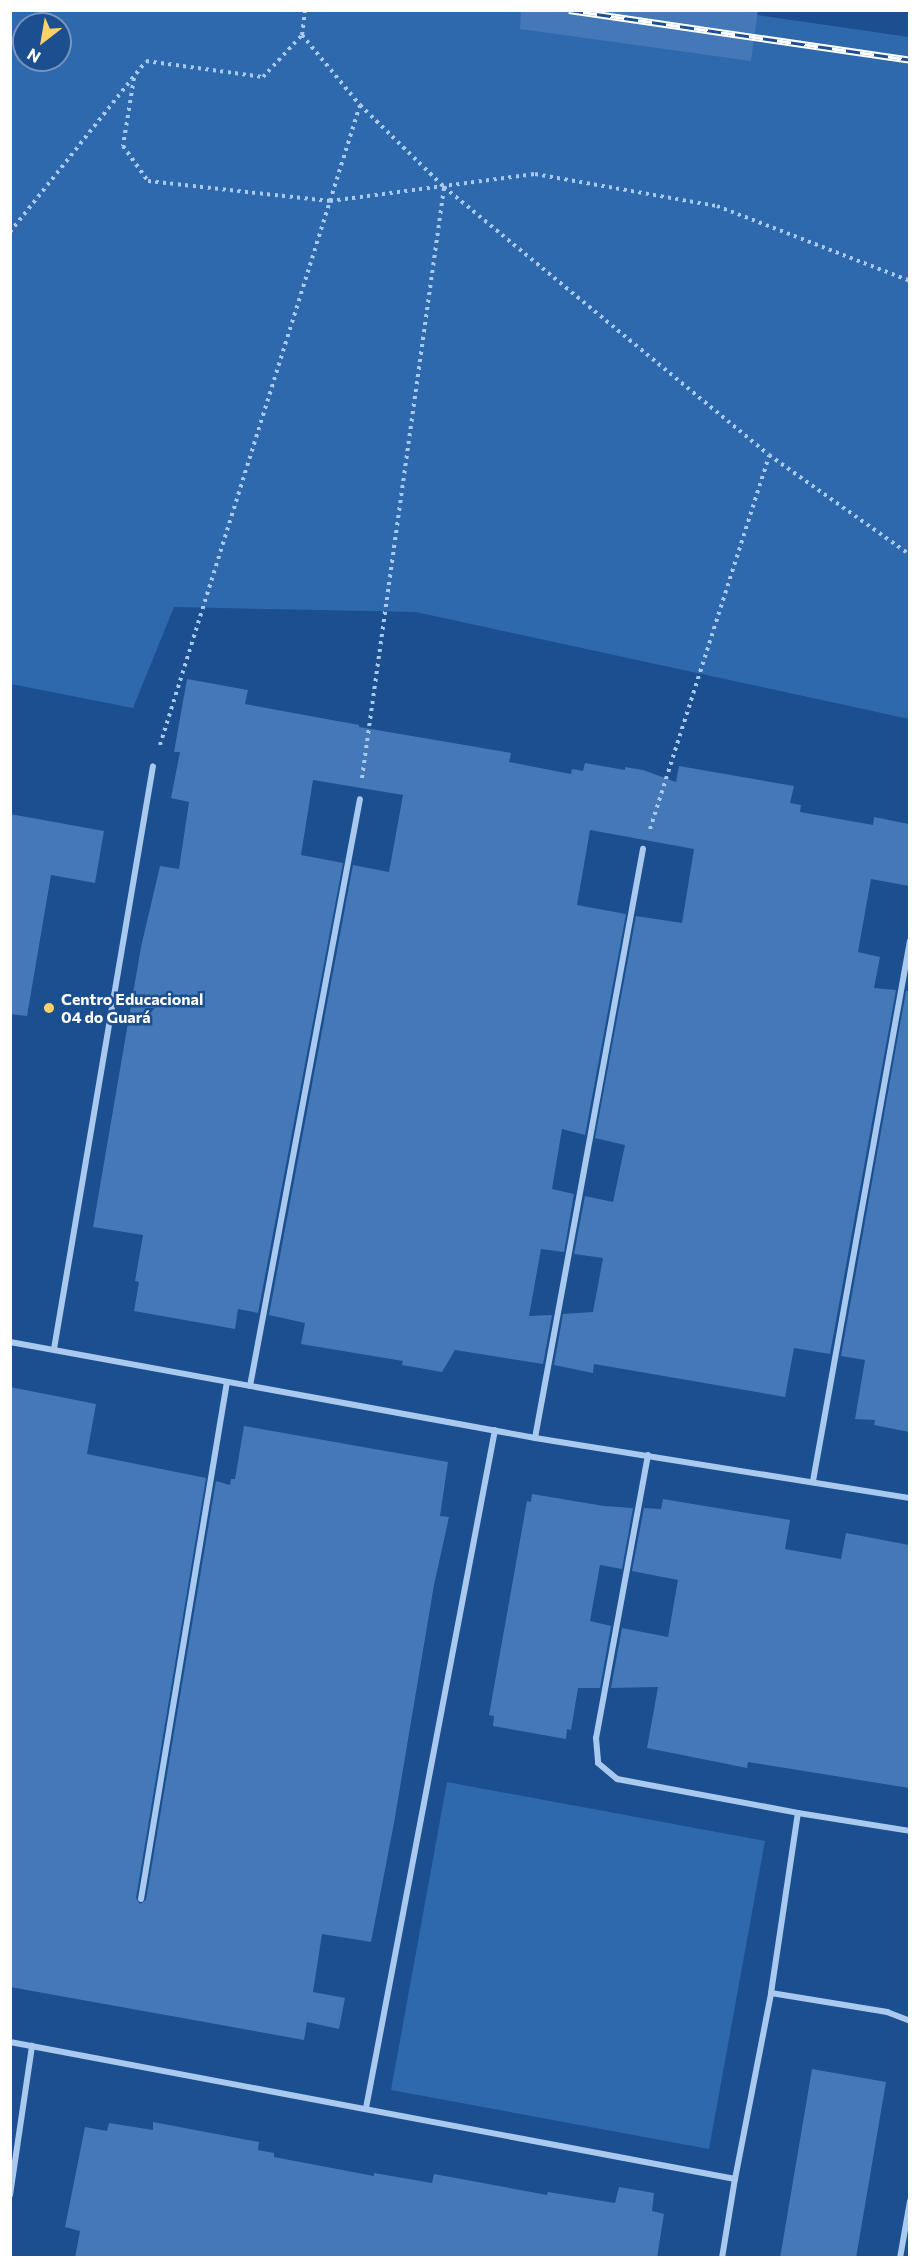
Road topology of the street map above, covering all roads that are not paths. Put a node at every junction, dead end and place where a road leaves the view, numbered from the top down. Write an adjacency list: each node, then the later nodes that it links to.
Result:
1 (153, 766): 6 (street)
2 (360, 799): 8 (street)
3 (644, 849): 10 (street)
4 (909, 941): 12 (street)
5 (10, 1342): 6 (street)
6 (54, 1349): 7 (street)
7 (227, 1382): 8 (street); 16 (street)
8 (250, 1386): 9 (street)
9 (495, 1430): 10 (street); 21 (street)
10 (536, 1438): 11 (street)
11 (648, 1455): 12 (street); 14 (street)
12 (813, 1481): 13 (street)
13 (909, 1498)
14 (798, 1813): 15 (street); 17 (street)
15 (909, 1831)
16 (141, 1899)
17 (771, 1993): 18 (street); 22 (street)
18 (909, 2020)
19 (10, 2042): 20 (street)
20 (32, 2046): 21 (street); 23 (street)
21 (366, 2108): 22 (street)
22 (735, 2179): 25 (street)
23 (10, 2195)
24 (909, 2201): 26 (street)
25 (722, 2258)
26 (900, 2258)

